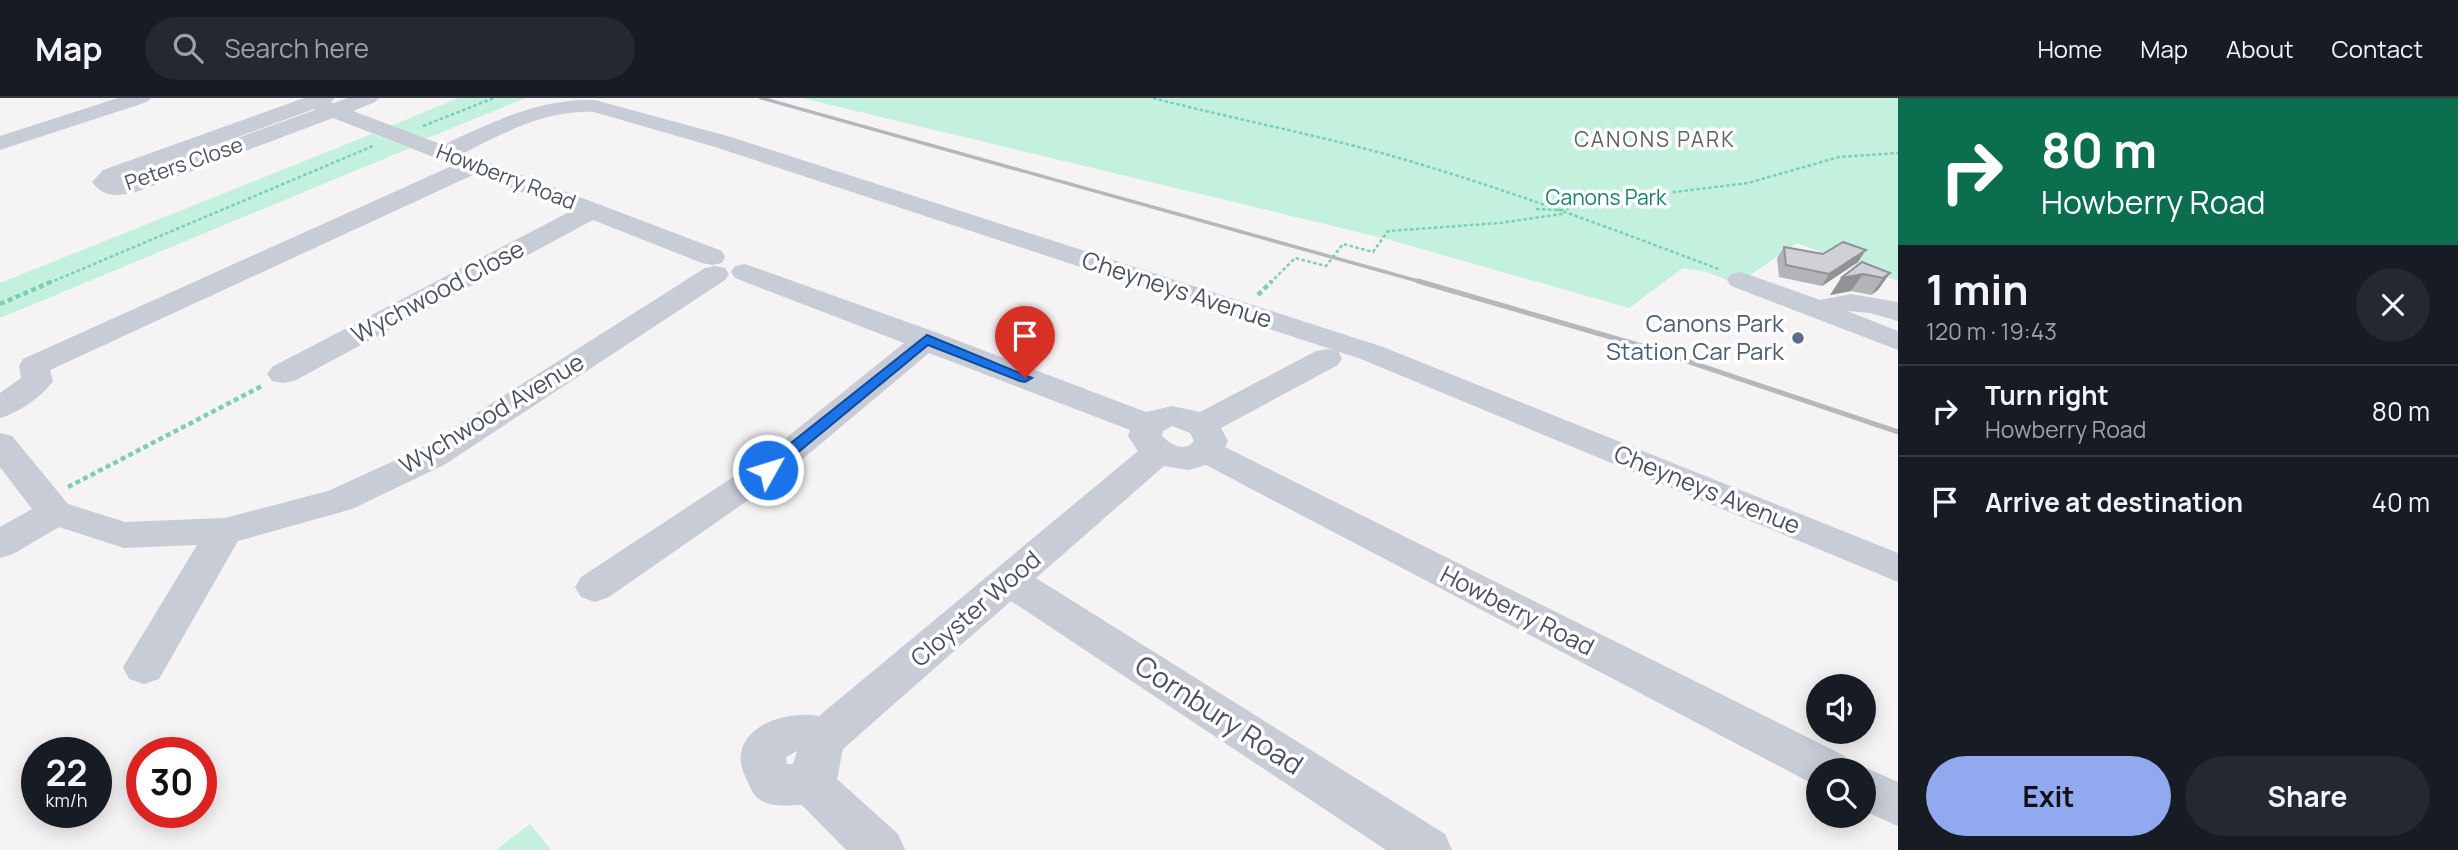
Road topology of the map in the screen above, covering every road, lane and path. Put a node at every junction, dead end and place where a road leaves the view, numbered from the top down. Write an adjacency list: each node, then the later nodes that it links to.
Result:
1 (140, 98): 7 (street)
2 (368, 98): 5 (street, Peters Close)
3 (494, 98): 6 (path)
4 (1153, 98): 8 (path)
5 (318, 102): 5 (street, Peters Close); 6 (street, Howberry Road)
6 (399, 136): 10 (street, Howberry Road); 18 (path)
7 (0, 144)
8 (1359, 148): 11 (path); 14 (path)
9 (1898, 153): 14 (path)
10 (443, 154): 12 (street, Howberry Road); 19 (street, Cheyneys Avenue)
11 (1366, 155)
12 (474, 165): 15 (street, Howberry Road); 25 (street)
13 (1536, 209): 14 (path)
14 (1561, 209): 17 (path); 19 (path)
15 (593, 210): 16 (street, Howberry Road); 26 (street, Wychwood Close)
16 (724, 268): 22 (street, Howberry Road); 33 (street, Wychwood Avenue)
17 (1741, 280): 20 (street)
18 (0, 304)
19 (1244, 312): 24 (street, Cheyneys Avenue)
20 (1822, 312): 21 (street); 23 (street)
21 (1898, 312)
22 (927, 339): 30 (street, Howberry Road); 37 (street)
23 (1898, 341)
24 (1325, 347): 29 (street); 35 (street, Cheyneys Avenue)
25 (34, 366): 27 (street); 28 (street)
26 (283, 374): 32 (path)
27 (0, 382)
28 (0, 408)
29 (1203, 438): 30 (street, Howberry Road); 39 (street, Howberry Road)
30 (1153, 439): 36 (street, Cloyster Wood)
31 (0, 444): 32 (street)
32 (50, 506): 33 (street, Wychwood Avenue); 34 (street)
33 (225, 531): 38 (street)
34 (0, 544)
35 (1898, 568)
36 (1009, 580): 42 (street, Cloyster Wood); 43 (street, Cornbury Road)
37 (595, 587)
38 (144, 667)
39 (1806, 758)
40 (1876, 794): 41 (street)
41 (1898, 806)
42 (881, 850)
43 (1428, 850)

